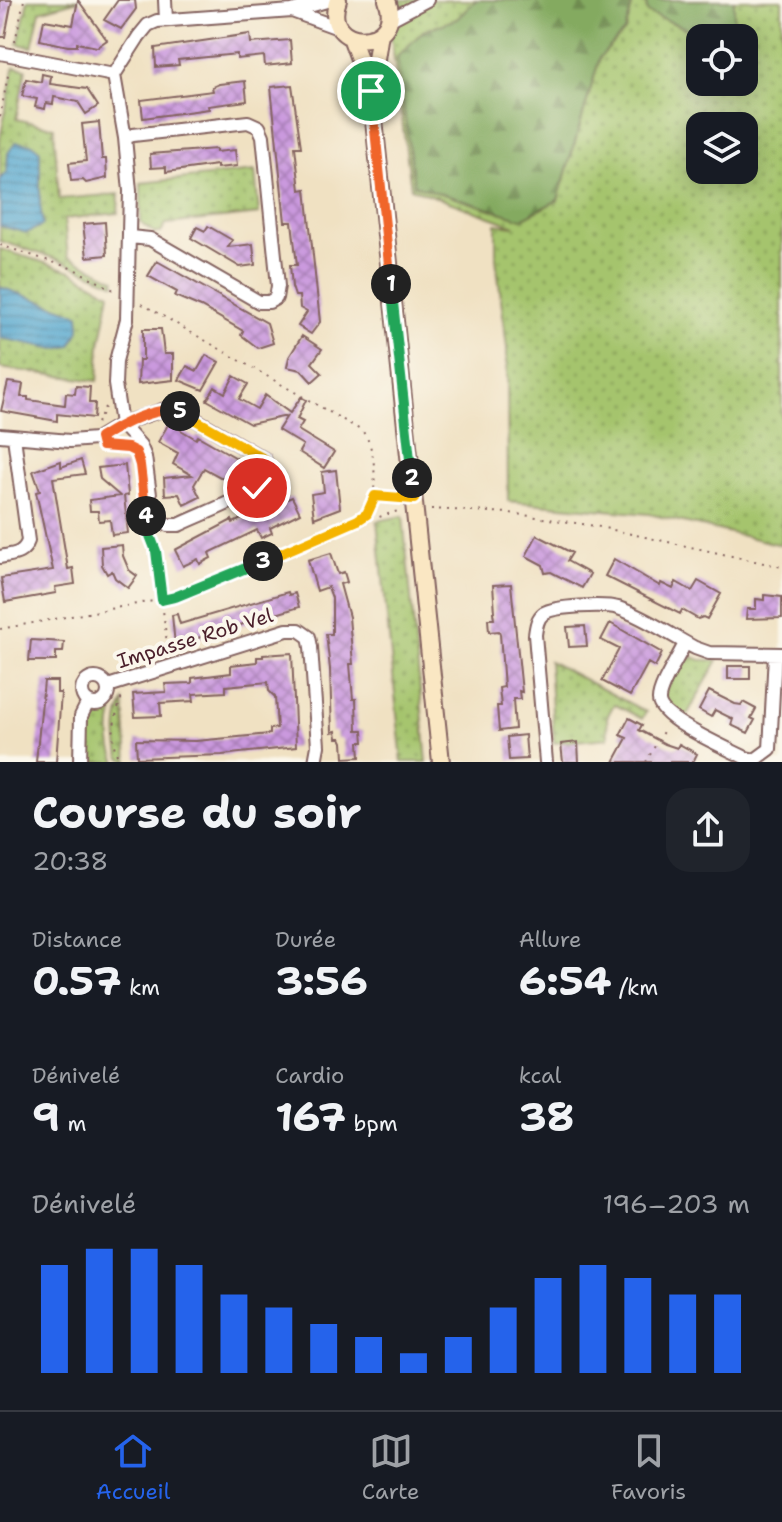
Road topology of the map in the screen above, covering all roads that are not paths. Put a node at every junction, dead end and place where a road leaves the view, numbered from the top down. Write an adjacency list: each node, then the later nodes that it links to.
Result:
1 (165, 0): 7 (street)
2 (330, 0): 6 (street)
3 (338, 0): 9 (main road)
4 (387, 0): 8 (main road)
5 (427, 0): 8 (street)
6 (292, 11): 7 (street); 9 (street)
7 (166, 20): 11 (street)
8 (384, 27): 9 (main road); 12 (main road)
9 (346, 33): 12 (main road)
10 (0, 53): 11 (street)
11 (114, 75): 13 (street)
12 (371, 91): 25 (main road)
13 (125, 138): 14 (street); 14 (street)
14 (130, 237): 15 (street)
15 (121, 424): 15 (street); 17 (street)
16 (0, 435): 17 (street)
17 (14, 437): 18 (street)
18 (0, 557)
19 (685, 643): 20 (street); 20 (street); 26 (street)
20 (779, 654)
21 (108, 686): 22 (street); 22 (street); 24 (street, Impasse Rob Vel)
22 (88, 702): 23 (street)
23 (80, 762)
24 (315, 762)
25 (441, 762)
26 (546, 762)

